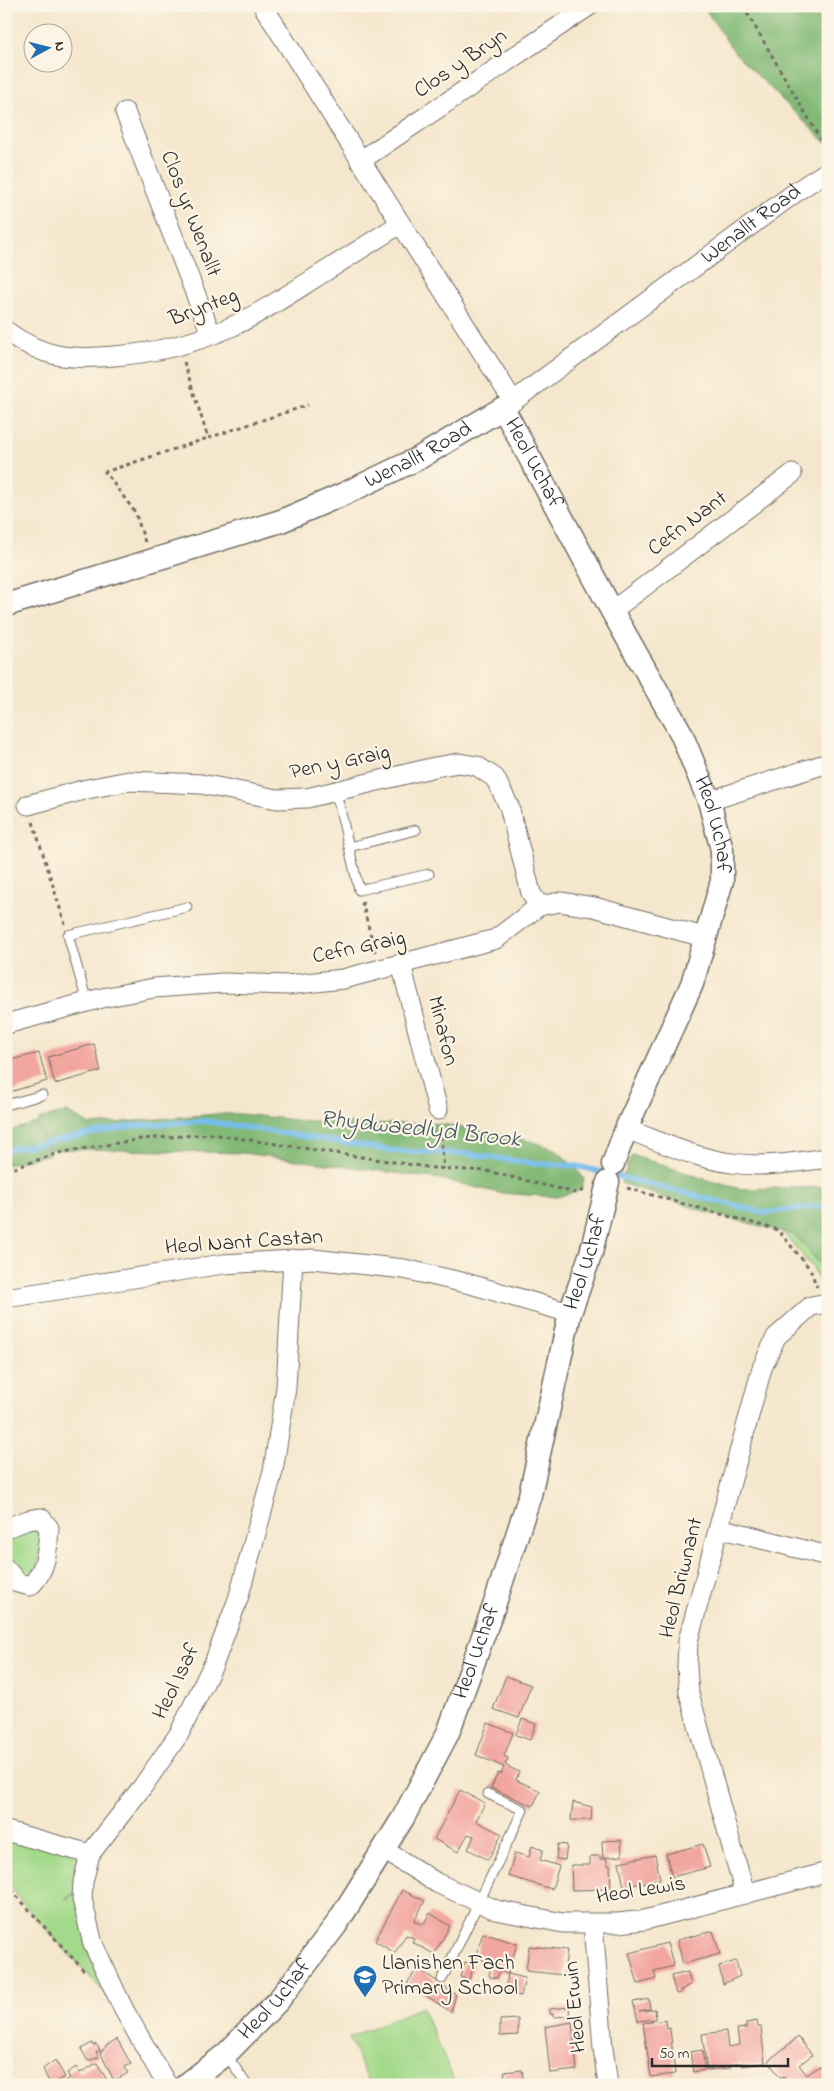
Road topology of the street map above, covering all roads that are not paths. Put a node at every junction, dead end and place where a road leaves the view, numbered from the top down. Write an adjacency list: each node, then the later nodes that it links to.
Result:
1 (263, 6): 4 (street)
2 (589, 6): 4 (street, Clos y Bryn)
3 (125, 112): 8 (street, Clos yr Wenallt)
4 (360, 160): 6 (street)
5 (828, 171): 9 (street, Wenallt Road)
6 (400, 224): 8 (street, Brynteg); 9 (street)
7 (6, 331): 8 (street, Brynteg)
8 (211, 334)
9 (508, 405): 11 (street, Wenallt Road); 12 (street, Heol Uchaf)
10 (792, 474): 12 (street, Cefn Nant)
11 (6, 606)
12 (612, 611): 15 (street, Heol Uchaf)
13 (828, 763): 15 (street)
14 (336, 792): 16 (street, Pen y Graig); 18 (lane); 20 (street, Pen y Graig)
15 (709, 800): 22 (street, Heol Uchaf)
16 (28, 805)
17 (416, 830): 18 (lane)
18 (349, 847): 19 (lane)
19 (429, 874)
20 (539, 906): 22 (street, Cefn Graig); 23 (street, Cefn Graig)
21 (187, 907): 24 (lane)
22 (707, 938): 29 (street, Heol Uchaf)
23 (401, 964): 24 (street, Cefn Graig); 28 (street, Minafon)
24 (86, 1002): 25 (street, Cefn Graig)
25 (6, 1024)
26 (42, 1095): 27 (lane)
27 (6, 1105)
28 (438, 1110)
29 (626, 1129): 30 (street); 34 (street, Heol Uchaf)
30 (828, 1158)
31 (294, 1259): 32 (street, Heol Nant Castan); 34 (street, Heol Nant Castan); 42 (street, Heol Isaf)
32 (6, 1298)
33 (826, 1304): 36 (street, Heol Briwnant)
34 (570, 1313): 41 (street, Heol Uchaf)
35 (6, 1528): 38 (street)
36 (719, 1528): 37 (street); 44 (street, Heol Briwnant)
37 (828, 1556)
38 (6, 1569)
39 (488, 1794): 45 (lane)
40 (6, 1831): 42 (street)
41 (384, 1850): 45 (street, Heol Lewis); 48 (street, Heol Uchaf)
42 (90, 1854): 49 (street, Heol Isaf)
43 (828, 1872): 44 (street, Heol Lewis)
44 (746, 1894): 46 (street, Heol Lewis)
45 (478, 1903): 46 (street, Heol Lewis); 47 (lane)
46 (593, 1924): 52 (street, Heol Erwin)
47 (442, 1979)
48 (226, 2054): 50 (street, Heol Uchaf); 51 (lane)
49 (167, 2085)
50 (186, 2085)
51 (247, 2085)
52 (608, 2085)

